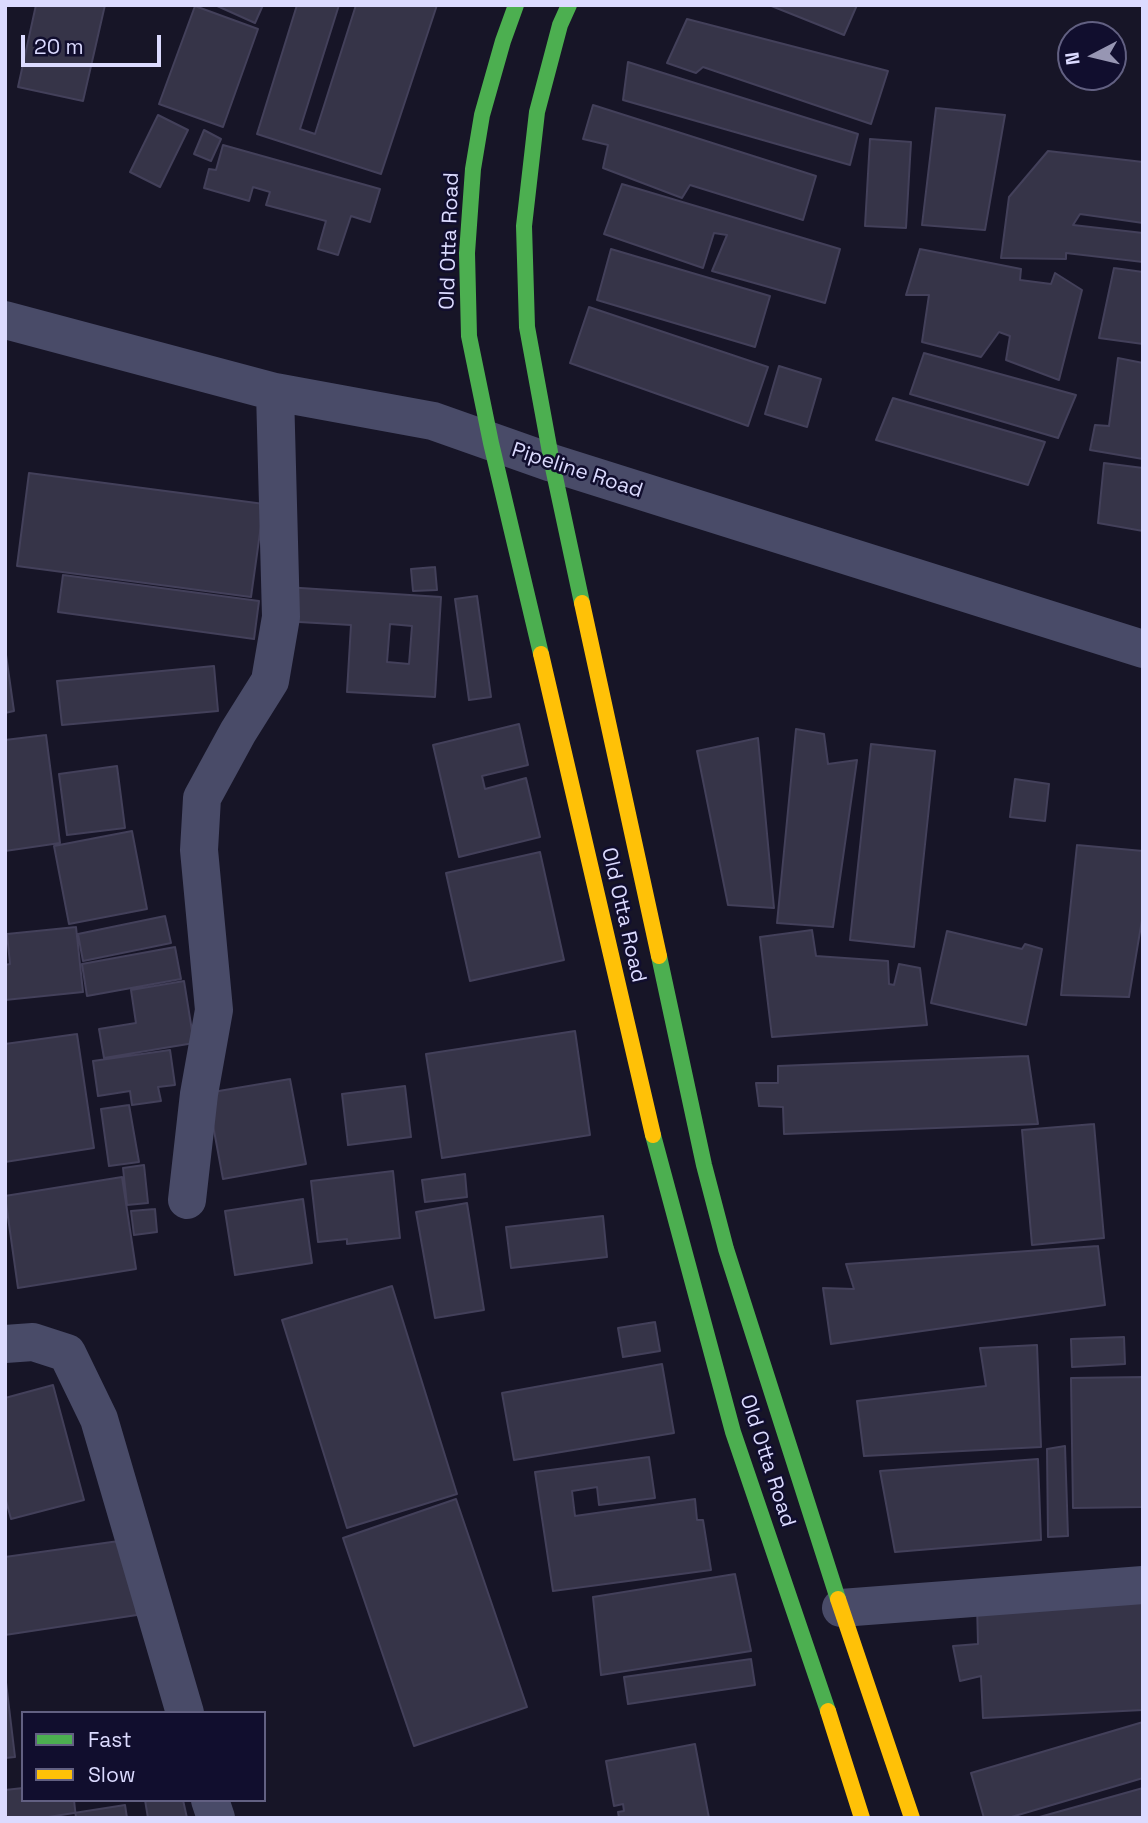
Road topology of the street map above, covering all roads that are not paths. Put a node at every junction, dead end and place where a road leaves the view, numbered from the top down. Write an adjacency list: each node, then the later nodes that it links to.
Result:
1 (516, 5): 5 (main road, Old Otta Road)
2 (569, 5): 6 (main road, Old Otta Road)
3 (5, 320): 4 (street, Pipeline Road)
4 (275, 392): 5 (street, Pipeline Road); 8 (street)
5 (491, 443): 6 (street, Pipeline Road); 13 (main road, Old Otta Road)
6 (552, 463): 7 (street, Pipeline Road); 11 (main road, Old Otta Road)
7 (1143, 649)
8 (187, 1200)
9 (5, 1345): 12 (street)
10 (1143, 1585): 11 (street)
11 (841, 1608): 14 (main road, Old Otta Road)
12 (184, 1711)
13 (862, 1818)
14 (912, 1818)

